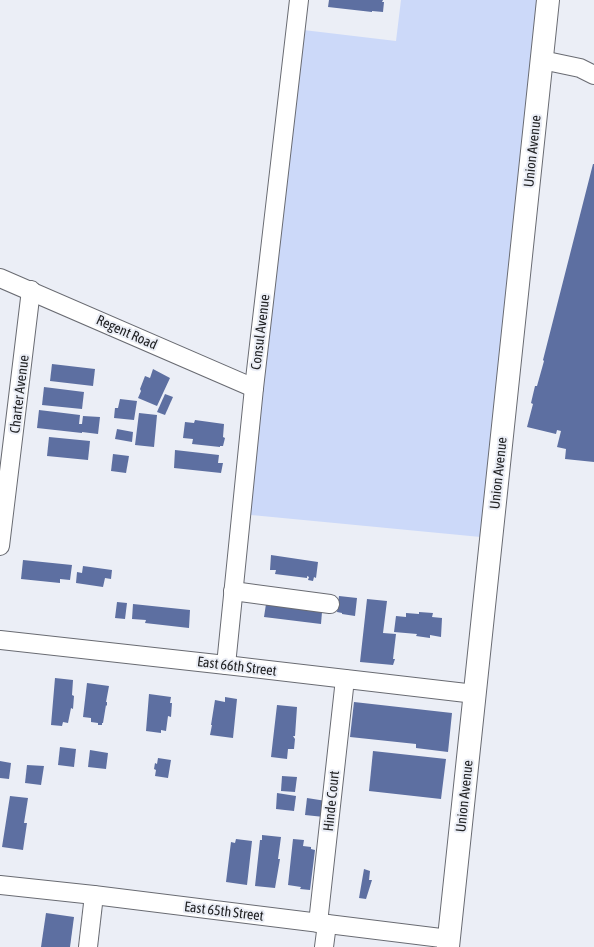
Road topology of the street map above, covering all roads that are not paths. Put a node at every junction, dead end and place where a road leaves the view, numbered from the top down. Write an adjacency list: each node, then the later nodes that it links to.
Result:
1 (299, 0): 7 (street, Consul Avenue)
2 (548, 0): 3 (main road, Union Avenue)
3 (542, 60): 4 (street); 14 (main road, Union Avenue)
4 (594, 75)
5 (0, 278): 6 (street, Regent Road)
6 (31, 290): 7 (street, Regent Road); 8 (street, Charter Avenue)
7 (254, 388): 9 (street, Consul Avenue)
8 (0, 546)
9 (233, 591): 10 (street); 12 (street, Consul Avenue)
10 (330, 604)
11 (0, 640): 12 (street, East 66th Street)
12 (226, 664): 13 (street, East 66th Street)
13 (345, 679): 14 (street, East 66th Street); 17 (street, Hinde Court)
14 (474, 694): 18 (main road, Union Avenue)
15 (0, 885): 16 (street, East 65th Street)
16 (94, 895): 17 (street, East 65th Street); 19 (street)
17 (323, 924): 18 (street, East 65th Street); 20 (street, Hinde Court)
18 (448, 943)
19 (88, 947)
20 (324, 947)

